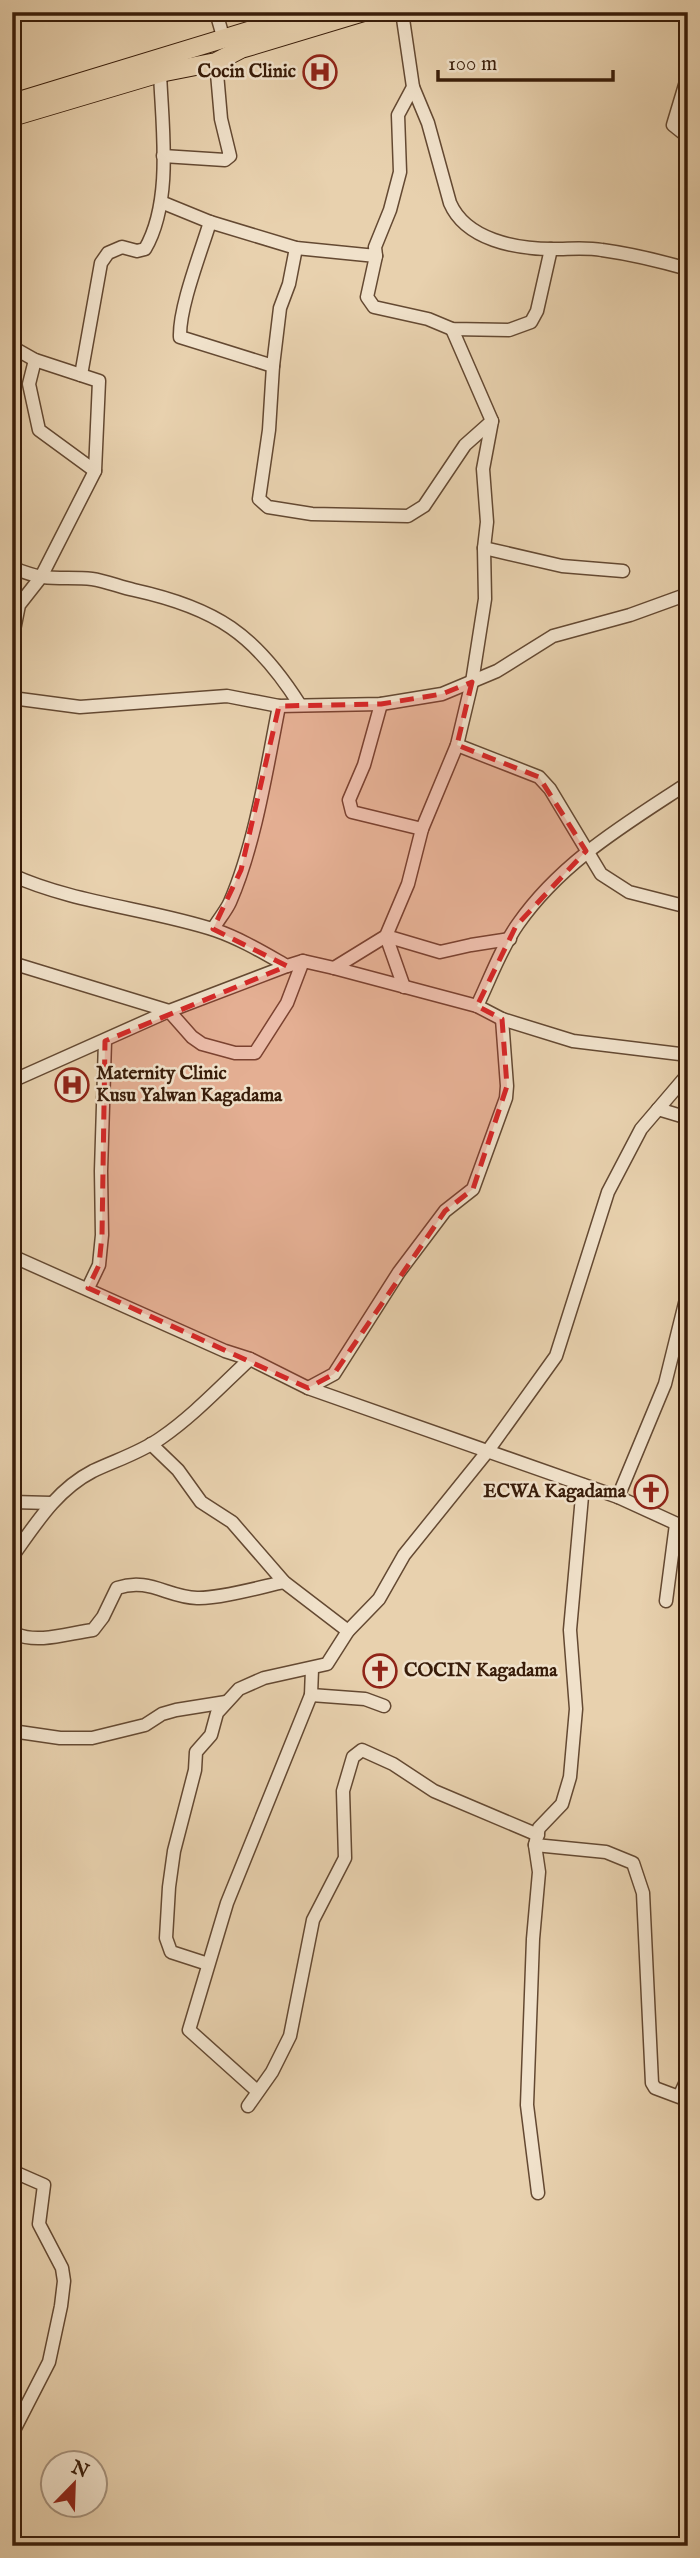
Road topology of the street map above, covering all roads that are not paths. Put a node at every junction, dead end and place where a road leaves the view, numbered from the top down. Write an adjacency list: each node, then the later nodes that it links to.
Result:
1 (216, 12): 5 (street)
2 (311, 12): 5 (main road)
3 (364, 12): 6 (main road)
4 (402, 12): 9 (street)
5 (224, 40): 10 (main road)
6 (216, 62): 7 (main road); 13 (street)
7 (160, 73): 11 (main road); 13 (street)
8 (688, 75): 12 (street)
9 (413, 87): 17 (street); 18 (street)
10 (12, 103)
11 (12, 117)
12 (688, 136)
13 (163, 156): 14 (street)
14 (162, 202): 15 (street); 24 (street)
15 (210, 222): 16 (street); 23 (street)
16 (296, 248): 18 (street); 23 (street)
17 (551, 249): 19 (street); 20 (street)
18 (376, 256): 20 (street)
19 (688, 269)
20 (452, 329): 25 (street)
21 (12, 347): 22 (street)
22 (35, 360): 24 (street); 26 (street)
23 (273, 366): 25 (street)
24 (81, 374): 26 (street)
25 (492, 421): 27 (street)
26 (95, 471): 30 (street)
27 (484, 548): 29 (street); 33 (street)
28 (12, 568): 30 (street)
29 (623, 570)
30 (41, 577): 32 (street); 36 (street)
31 (688, 594): 33 (street)
32 (12, 640)
33 (472, 681): 35 (street); 38 (street)
34 (12, 698): 37 (street)
35 (381, 704): 36 (street); 40 (street)
36 (300, 705): 37 (street)
37 (279, 706): 44 (street)
38 (457, 744): 40 (street); 41 (street)
39 (688, 783): 41 (street)
40 (422, 829): 45 (street)
41 (586, 851): 43 (street); 46 (street)
42 (12, 875): 44 (street)
43 (688, 907)
44 (213, 929): 49 (street)
45 (386, 936): 46 (street); 50 (street); 51 (street)
46 (510, 939): 52 (street)
47 (303, 961): 49 (street); 50 (street); 53 (street)
48 (12, 963): 53 (street)
49 (287, 967): 53 (street)
50 (334, 968): 51 (street)
51 (404, 987): 52 (street)
52 (477, 1006): 54 (street)
53 (169, 1010): 55 (street)
54 (502, 1019): 56 (street); 65 (street)
55 (104, 1041): 58 (street); 62 (street)
56 (688, 1055)
57 (688, 1074): 59 (street)
58 (12, 1081)
59 (658, 1109): 60 (street); 67 (street)
60 (688, 1118)
61 (12, 1256): 62 (street)
62 (88, 1288): 64 (street)
63 (688, 1291): 69 (street)
64 (250, 1359): 65 (street); 66 (street)
65 (308, 1388): 67 (street)
66 (151, 1444): 71 (street); 74 (street)
67 (487, 1452): 68 (street); 77 (street)
68 (583, 1485): 69 (street); 84 (street)
69 (618, 1497): 72 (street)
70 (12, 1502): 71 (street)
71 (51, 1503): 73 (street)
72 (682, 1527): 75 (street)
73 (12, 1557)
74 (284, 1582): 76 (street); 77 (street)
75 (666, 1601)
76 (14, 1628): 78 (street)
77 (348, 1631): 79 (street)
78 (12, 1649)
79 (312, 1669): 80 (street); 81 (street)
80 (311, 1695): 82 (street); 85 (street)
81 (226, 1702): 83 (street); 85 (street)
82 (384, 1706)
83 (12, 1731)
84 (537, 1840): 86 (street); 87 (street); 90 (street)
85 (208, 1964): 87 (street)
86 (688, 2077)
87 (257, 2091): 88 (street)
88 (248, 2106)
89 (12, 2171): 91 (street)
90 (538, 2193)
91 (12, 2434)
92 (688, 2533): 93 (street)
93 (688, 2546)

